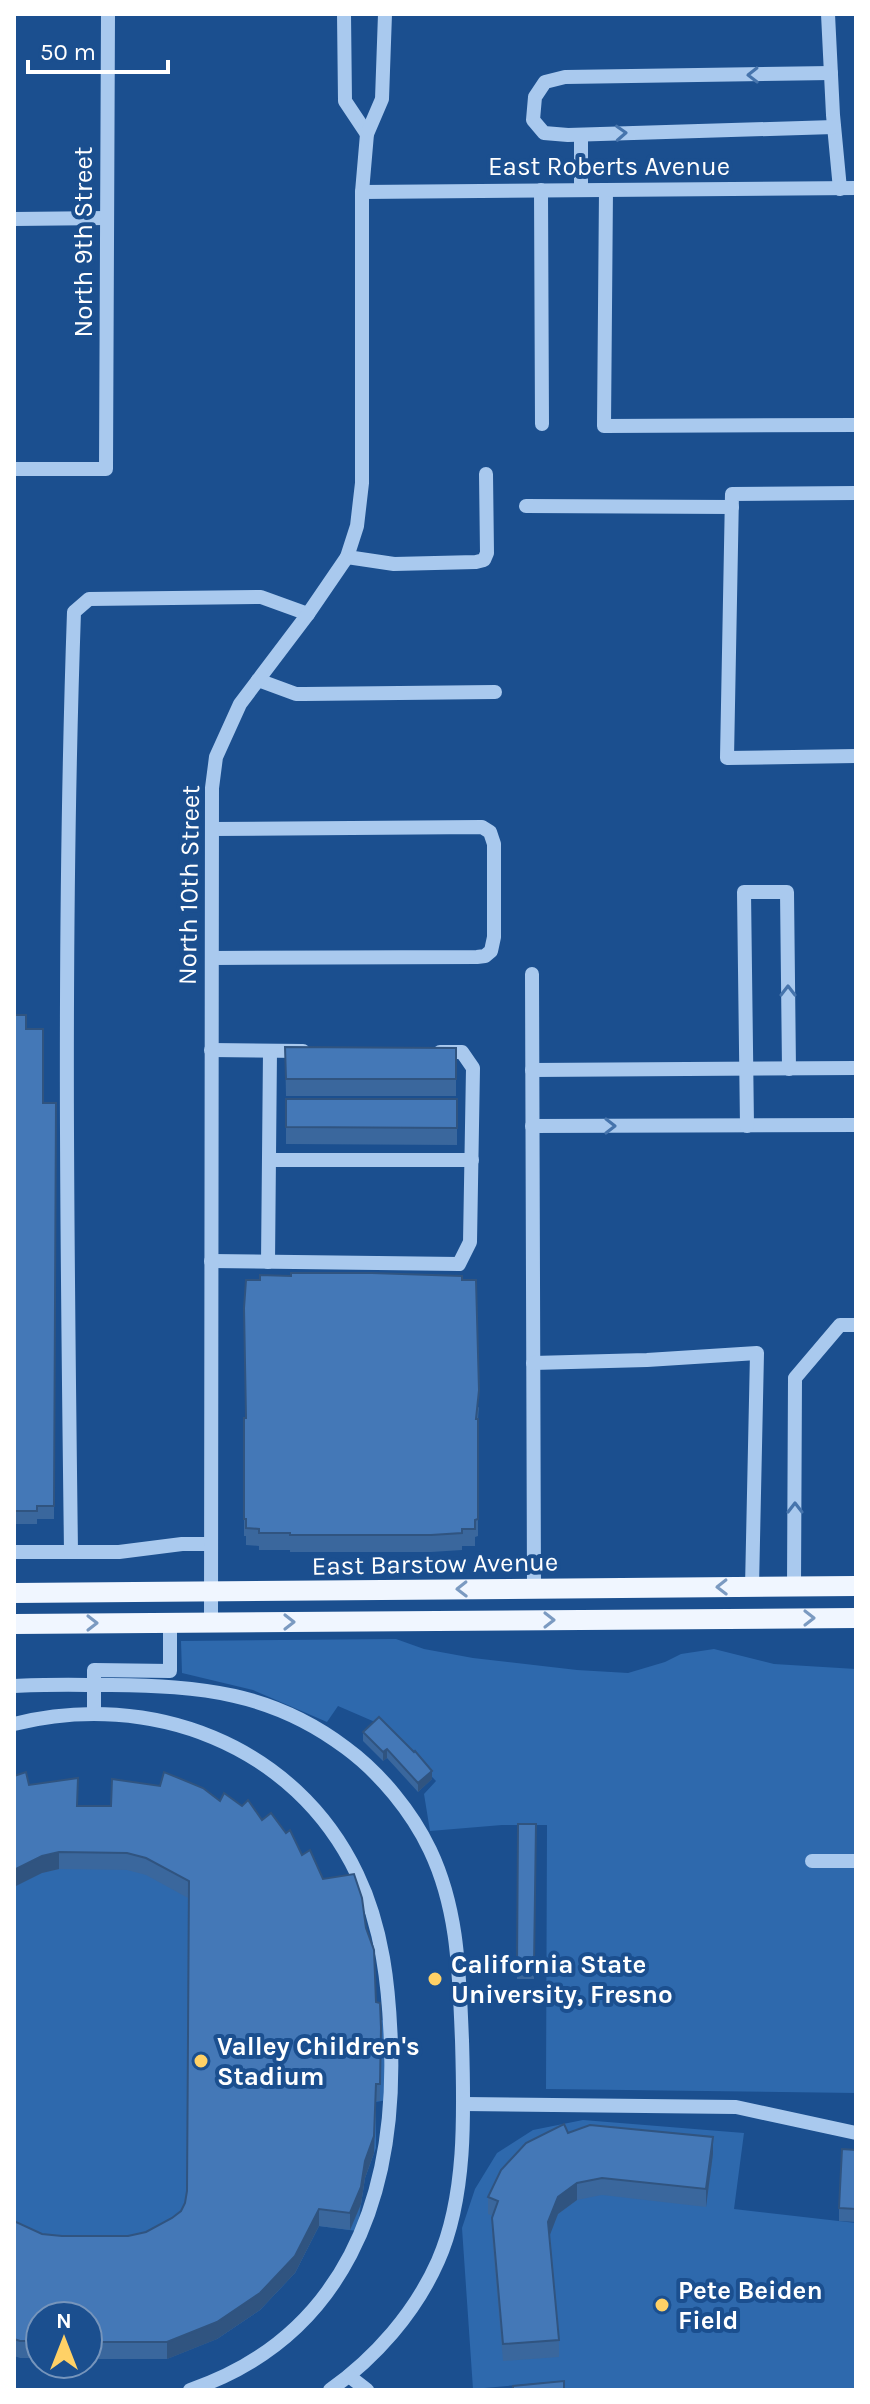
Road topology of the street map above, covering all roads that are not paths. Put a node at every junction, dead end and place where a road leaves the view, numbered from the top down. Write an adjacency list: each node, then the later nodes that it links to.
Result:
1 (108, 14): 15 (street, North 9th Street)
2 (344, 14): 7 (street)
3 (385, 14): 7 (street, North 10th Street)
4 (828, 14): 5 (street)
5 (831, 73): 6 (street); 8 (street, one-way to 8)
6 (834, 127): 8 (street, one-way to 6); 10 (street)
7 (367, 134): 14 (street, North 10th Street)
8 (581, 135): 12 (street)
9 (856, 188): 10 (street, East Roberts Avenue)
10 (840, 189): 13 (street, East Roberts Avenue)
11 (541, 190): 12 (street, East Roberts Avenue); 14 (street, East Roberts Avenue); 17 (street)
12 (581, 190): 13 (street, East Roberts Avenue)
13 (606, 190): 18 (street)
14 (362, 192): 24 (street, North 10th Street)
15 (107, 218): 16 (street); 19 (street, North 9th Street)
16 (14, 219)
17 (542, 424)
18 (856, 425)
19 (14, 469)
20 (486, 474): 24 (street)
21 (856, 493): 23 (street)
22 (526, 506): 23 (street)
23 (732, 507): 28 (street)
24 (347, 557): 25 (street, North 10th Street)
25 (308, 614): 26 (street, North 10th Street); 53 (street)
26 (258, 680): 27 (street); 29 (street, North 10th Street)
27 (495, 692)
28 (856, 756)
29 (212, 829): 30 (street, North 10th Street); 30 (street)
30 (212, 958): 32 (street, North 10th Street)
31 (532, 974): 38 (street)
32 (211, 1050): 33 (street); 47 (street, North 10th Street)
33 (270, 1051): 34 (street); 40 (street)
34 (314, 1051)
35 (418, 1052): 46 (street)
36 (856, 1068): 37 (street)
37 (789, 1069): 39 (street); 39 (street, one-way to 39)
38 (532, 1070): 39 (street); 43 (street)
39 (746, 1070): 44 (street)
40 (269, 1106): 41 (street); 45 (street)
41 (285, 1106)
42 (856, 1125): 44 (street)
43 (532, 1126): 44 (street, one-way to 44); 50 (street)
44 (747, 1126)
45 (269, 1160): 46 (street); 48 (street)
46 (472, 1160): 48 (street)
47 (211, 1261): 48 (street); 51 (street, North 10th Street)
48 (268, 1262)
49 (856, 1325): 54 (street, one-way to 49)
50 (533, 1363): 56 (street); 57 (street)
51 (210, 1544): 53 (street); 58 (street, North 10th Street)
52 (14, 1552): 53 (street)
53 (71, 1552)
54 (794, 1586): 55 (main road, East Barstow Avenue); 56 (main road, East Barstow Avenue)
55 (856, 1586)
56 (752, 1587): 57 (main road, East Barstow Avenue, one-way to 57)
57 (534, 1589): 58 (main road, East Barstow Avenue, one-way to 58)
58 (210, 1592): 59 (main road, East Barstow Avenue); 61 (street, North 10th Street)
59 (14, 1593)
60 (856, 1618): 61 (main road, one-way to 60)
61 (211, 1622): 62 (main road)
62 (170, 1623): 63 (main road, one-way to 62); 64 (street)
63 (14, 1624)
64 (94, 1685): 65 (street); 66 (street); 70 (street)
65 (14, 1686)
66 (94, 1713): 67 (street); 73 (street)
67 (14, 1724)
68 (812, 1861): 69 (street)
69 (856, 1861)
70 (464, 2104): 71 (street); 72 (street)
71 (856, 2133)
72 (349, 2376): 74 (street); 75 (street)
73 (190, 2390)
74 (330, 2390)
75 (367, 2390)

